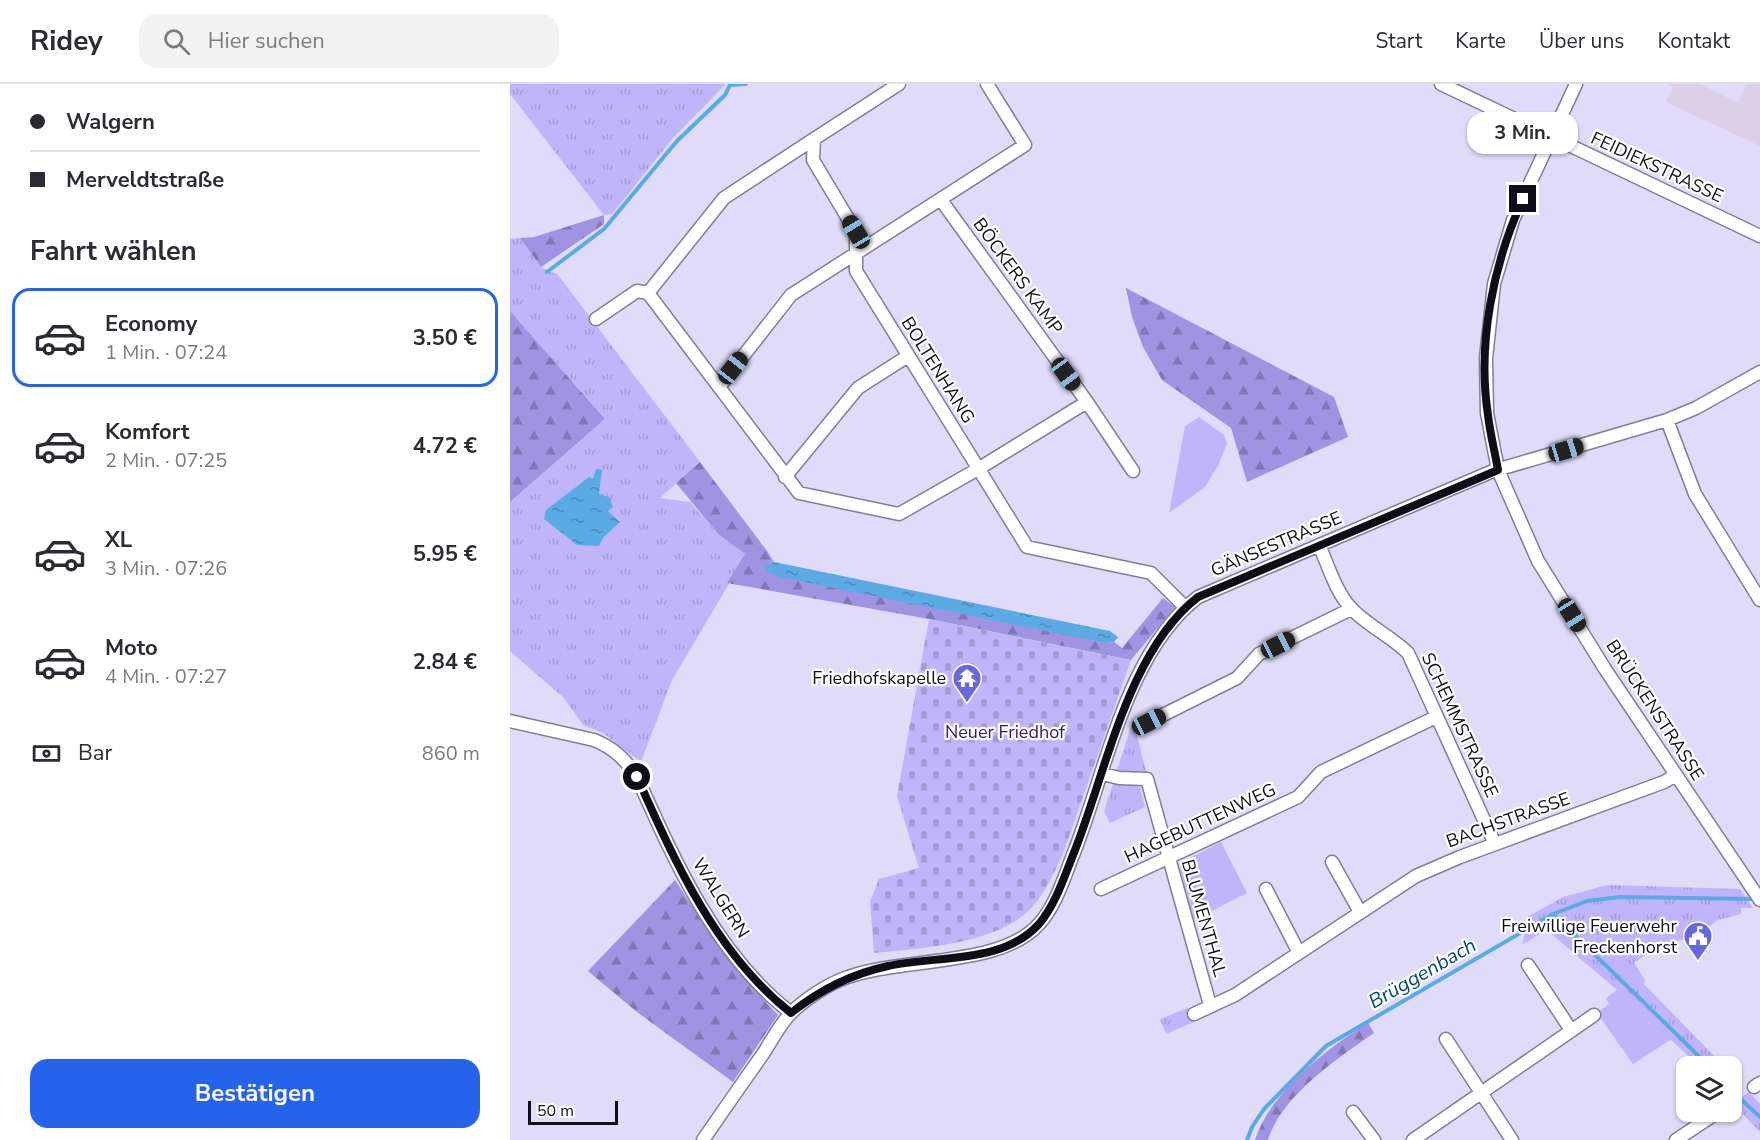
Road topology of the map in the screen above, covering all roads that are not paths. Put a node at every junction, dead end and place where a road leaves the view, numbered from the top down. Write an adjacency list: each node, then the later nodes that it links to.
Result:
1 (899, 84): 6 (street)
2 (987, 84): 7 (street)
3 (1441, 84): 5 (street, FEIDIEKSTRASSE)
4 (1575, 84): 5 (street, BRÜCKENSTRASSE)
5 (1552, 137): 8 (street, FEIDIEKSTRASSE); 18 (street, BRÜCKENSTRASSE)
6 (814, 140): 9 (street, BOLTENHANG); 10 (street)
7 (941, 200): 9 (street); 15 (street, BÖCKERS KAMP)
8 (1760, 236)
9 (857, 252): 12 (street, BOLTENHANG); 14 (street)
10 (648, 293): 11 (street); 14 (street)
11 (596, 319)
12 (908, 356): 17 (street, BOLTENHANG); 20 (street)
13 (1760, 372): 16 (street, GÄNSESTRASSE)
14 (719, 387): 20 (street)
15 (1087, 402): 17 (street); 19 (street, BÖCKERS KAMP)
16 (1667, 420): 18 (street, GÄNSESTRASSE); 22 (street)
17 (978, 469): 20 (street); 23 (street, BOLTENHANG)
18 (1498, 470): 21 (street, GÄNSESTRASSE); 29 (street, BRÜCKENSTRASSE)
19 (1133, 471)
20 (785, 477)
21 (1319, 544): 23 (street, GÄNSESTRASSE); 24 (street, SCHEMMSTRASSE)
22 (1760, 600)
23 (1185, 607): 28 (street, GÄNSESTRASSE)
24 (1351, 609): 25 (street, SCHEMMSTRASSE); 27 (street)
25 (1436, 717): 30 (street, SCHEMMSTRASSE); 31 (street, HAGEBUTTENWEG)
26 (510, 721): 40 (street, WALGERN)
27 (1149, 722)
28 (1103, 774): 31 (street, BLUMENTHAL); 40 (street, GÄNSESTRASSE)
29 (1676, 775): 30 (street, BACHSTRASSE); 35 (street, BRÜCKENSTRASSE)
30 (1495, 844): 36 (street, BACHSTRASSE)
31 (1168, 859): 33 (street, HAGEBUTTENWEG); 39 (street, BLUMENTHAL)
32 (1332, 862): 36 (street)
33 (1101, 889)
34 (1266, 889): 37 (street)
35 (1760, 900)
36 (1360, 912): 37 (street, BACHSTRASSE)
37 (1299, 953): 39 (street, BACHSTRASSE)
38 (1528, 965): 43 (street)
39 (1210, 1005): 41 (street, BACHSTRASSE)
40 (791, 1013): 48 (street)
41 (1194, 1014)
42 (1594, 1015): 43 (street)
43 (1571, 1030): 45 (street)
44 (1446, 1039): 45 (street)
45 (1483, 1093): 50 (street); 51 (street)
46 (1353, 1112): 49 (street)
47 (1703, 1122): 52 (street)
48 (704, 1140)
49 (1374, 1140)
50 (1413, 1140)
51 (1512, 1140)
52 (1676, 1140)

